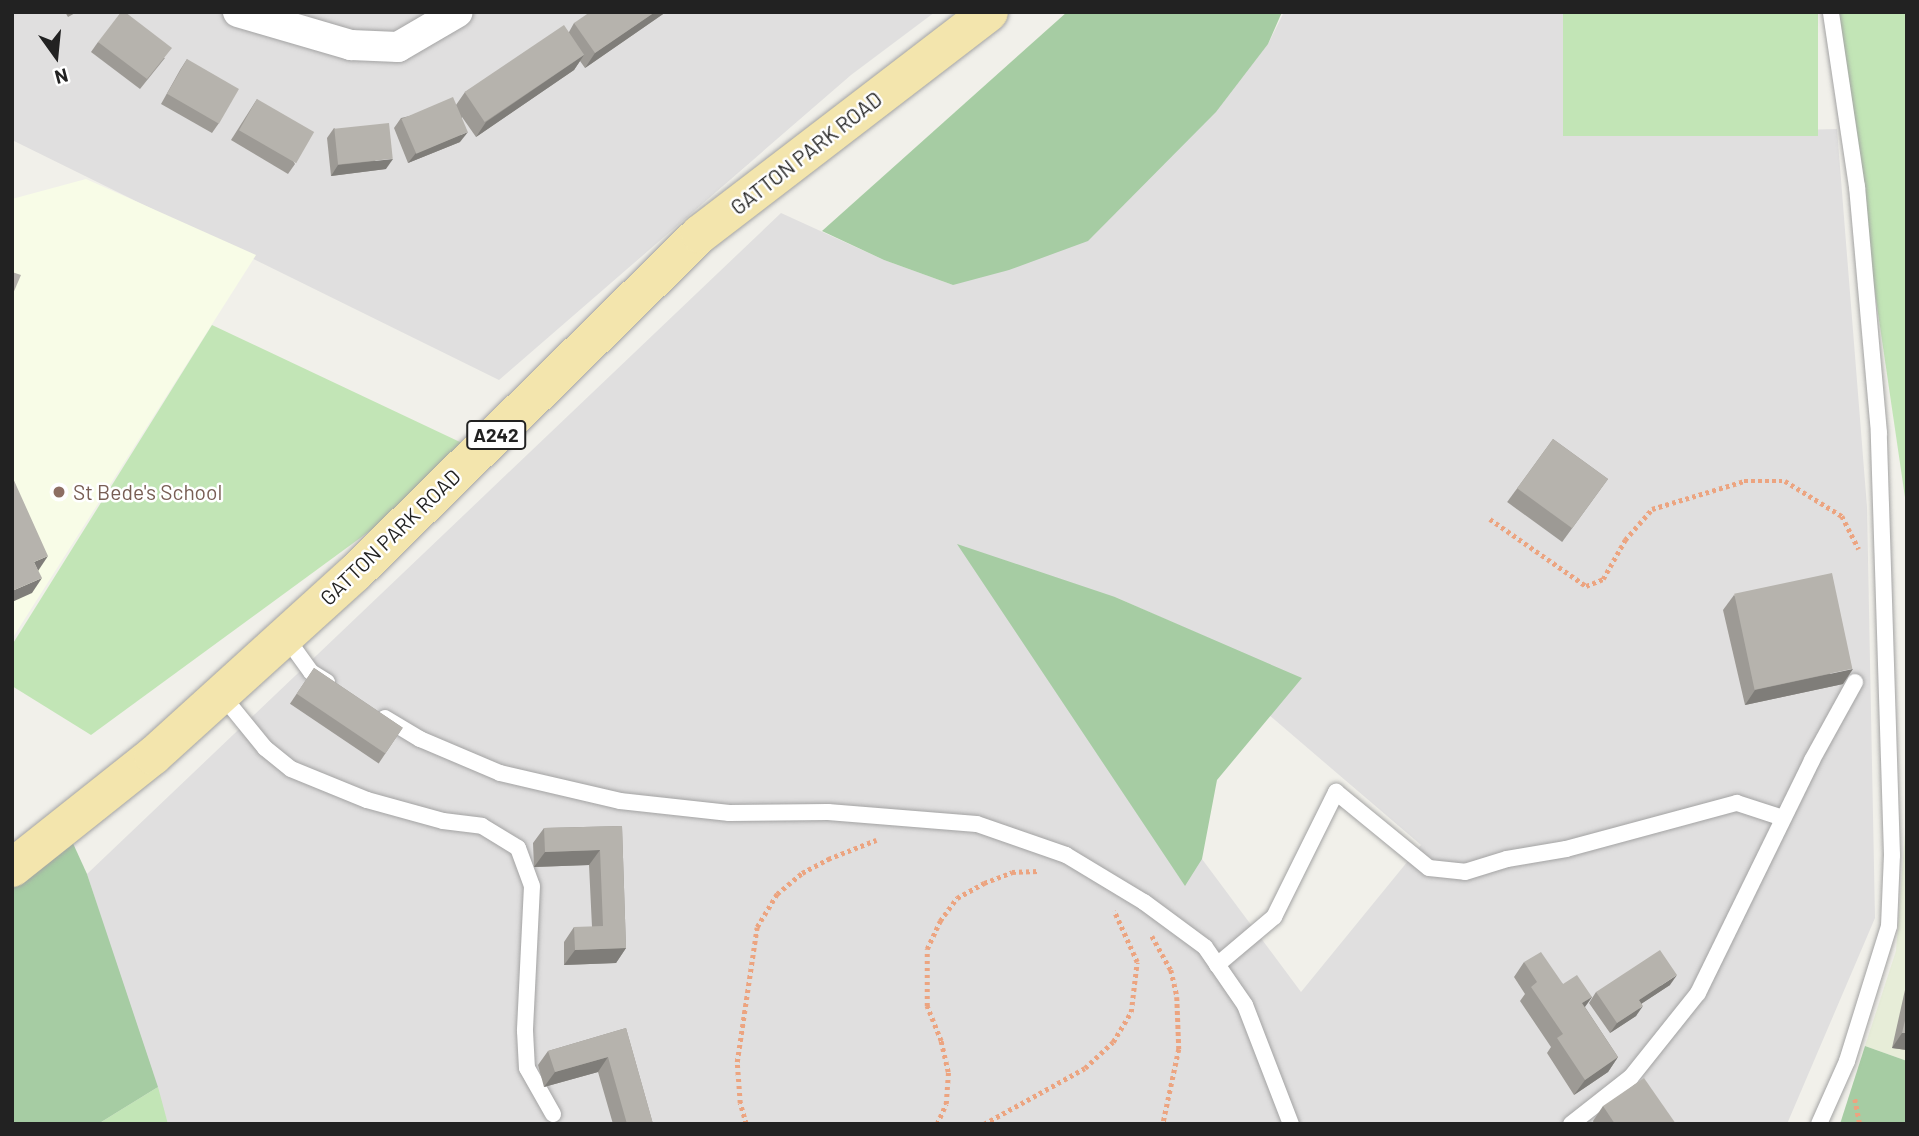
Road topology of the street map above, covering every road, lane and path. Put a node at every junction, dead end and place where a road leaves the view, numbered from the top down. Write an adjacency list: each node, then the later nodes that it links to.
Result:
1 (237, 12): 2 (street)
2 (458, 12)
3 (989, 12): 7 (main road, GATTON PARK ROAD / A242)
4 (1831, 12): 26 (lane)
5 (1490, 519): 6 (path)
6 (1863, 557)
7 (285, 636): 9 (lane); 10 (main road, GATTON PARK ROAD / A242)
8 (1856, 682): 12 (lane)
9 (343, 692)
10 (222, 694): 15 (main road, GATTON PARK ROAD / A242); 19 (lane)
11 (376, 712): 18 (lane)
12 (1783, 818): 18 (lane); 25 (lane)
13 (888, 839): 20 (path)
14 (1037, 863): 21 (path)
15 (12, 868)
16 (1108, 900): 22 (path)
17 (1147, 928): 23 (path)
18 (1217, 965): 24 (lane)
19 (553, 1114)
20 (746, 1124)
21 (937, 1124)
22 (984, 1124)
23 (1163, 1124)
24 (1291, 1124)
25 (1571, 1124)
26 (1819, 1124)

